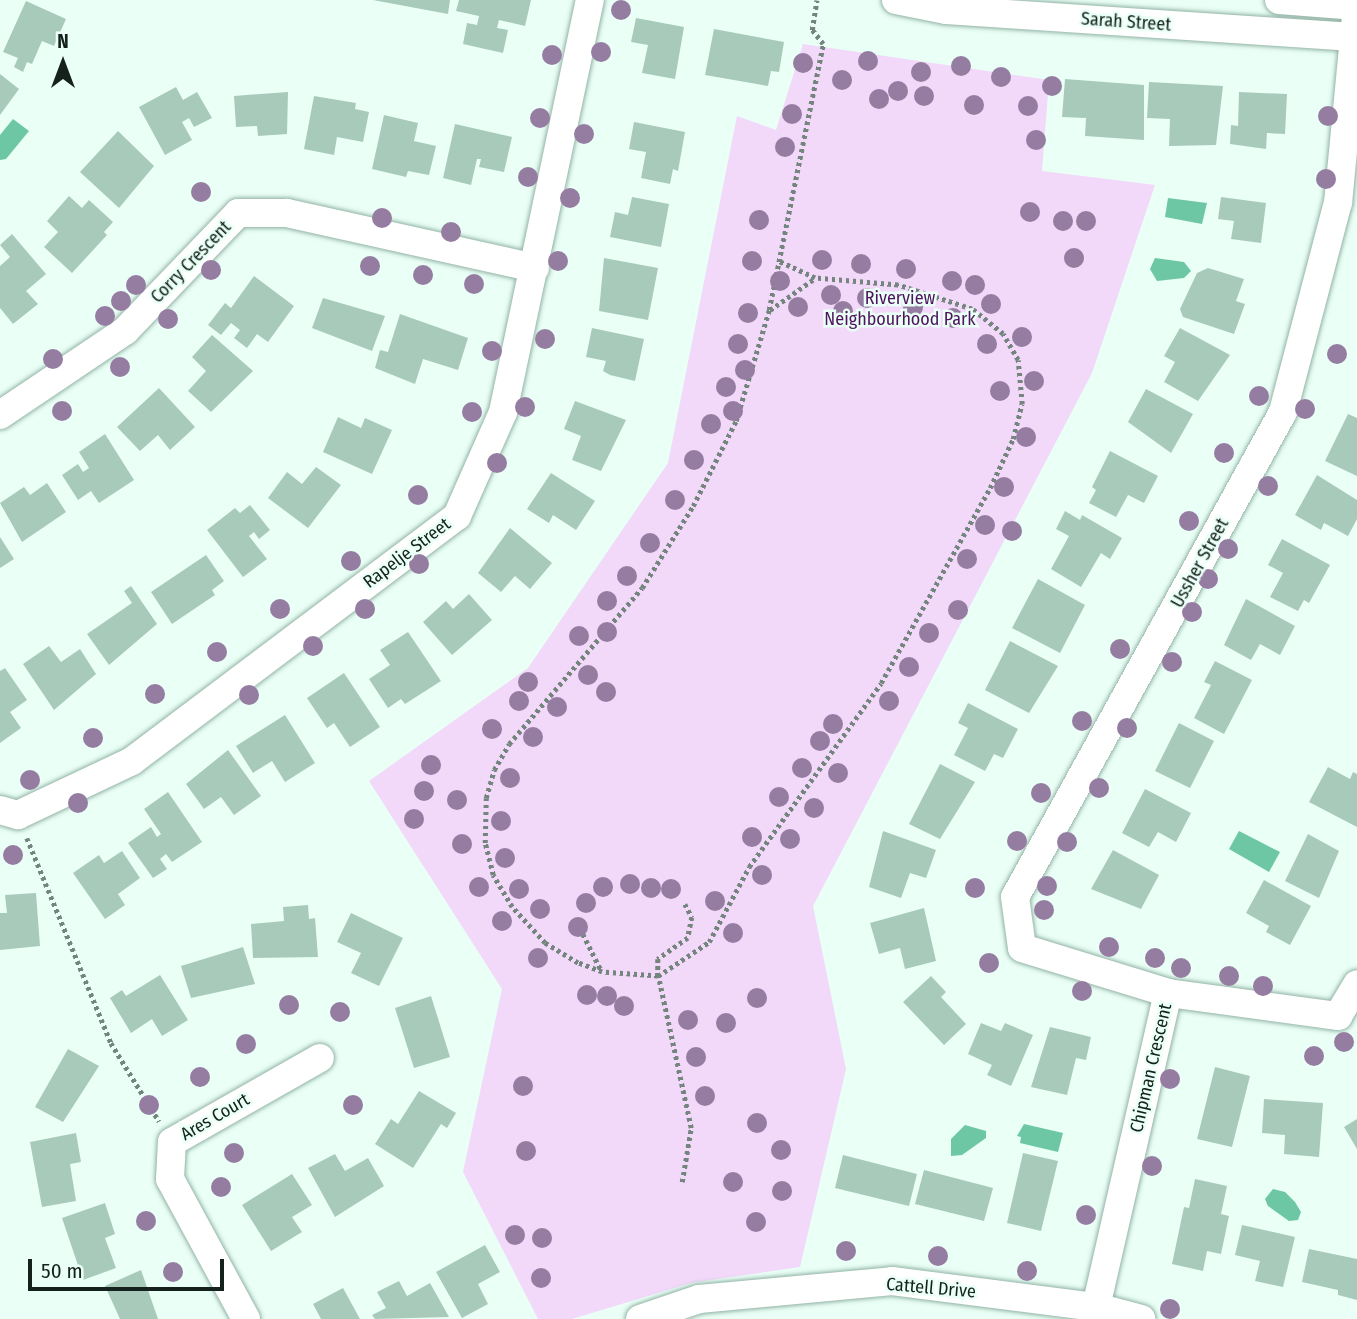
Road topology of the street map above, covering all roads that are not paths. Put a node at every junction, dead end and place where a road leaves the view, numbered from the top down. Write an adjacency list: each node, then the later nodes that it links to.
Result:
1 (590, 0): 7 (street, Rapelje Street)
2 (896, 0): 4 (street, Sarah Street)
3 (1279, 0): 5 (street)
4 (947, 5): 6 (street, Sarah Street)
5 (1357, 6): 6 (street, Ussher Street)
6 (1357, 37): 11 (street, Ussher Street)
7 (536, 268): 8 (street, Corry Crescent); 9 (street, Rapelje Street)
8 (0, 415)
9 (9, 813)
10 (1357, 984): 11 (street, Chipman Crescent)
11 (1168, 993): 13 (street, Chipman Crescent)
12 (320, 1058): 15 (street, Ares Court)
13 (1096, 1307): 14 (street, Cattell Drive); 17 (street, Cattell Drive)
14 (701, 1309): 16 (street, Cattell Drive)
15 (246, 1319)
16 (639, 1319)
17 (1141, 1319)

